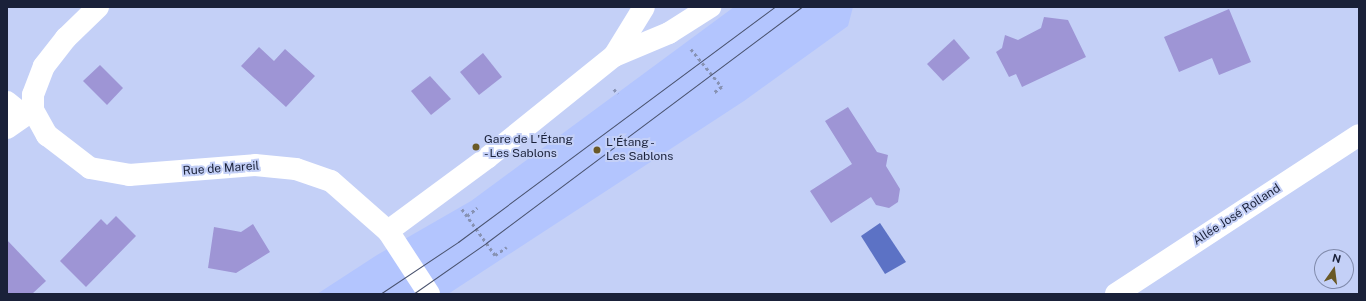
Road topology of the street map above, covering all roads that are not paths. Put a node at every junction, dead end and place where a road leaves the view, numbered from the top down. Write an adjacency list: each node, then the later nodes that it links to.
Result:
1 (98, 7): 6 (street)
2 (644, 7): 4 (street)
3 (710, 7): 4 (street)
4 (614, 56): 8 (street)
5 (7, 102): 6 (street)
6 (21, 118): 8 (street, Rue de Mareil)
7 (1359, 135): 10 (street, Allée José Rolland)
8 (388, 231): 9 (street, Rue de Mareil)
9 (428, 294)
10 (1116, 294)

